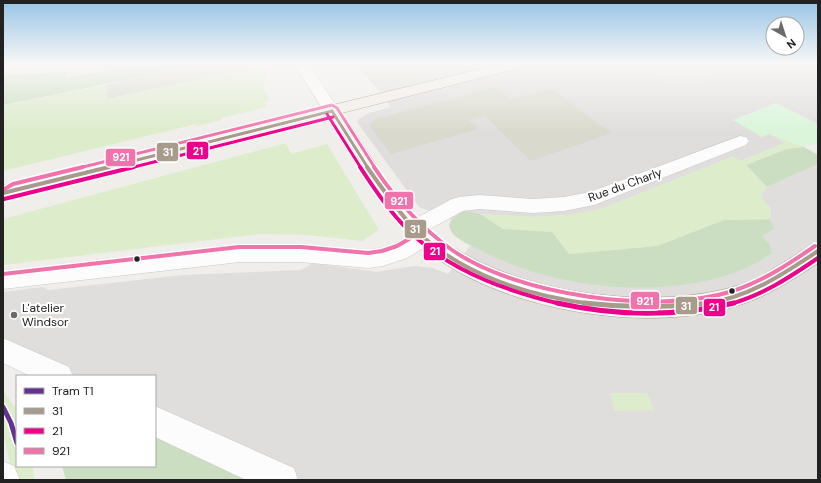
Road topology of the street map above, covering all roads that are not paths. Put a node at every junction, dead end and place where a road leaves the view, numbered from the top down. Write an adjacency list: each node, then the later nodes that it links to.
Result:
1 (316, 87): 3 (street)
2 (429, 87): 3 (main road)
3 (332, 111): 5 (main road); 6 (main road)
4 (740, 141): 6 (street, Rue du Charly)
5 (3, 193)
6 (420, 232): 7 (main road); 8 (street, Rue du Charly)
7 (818, 251)
8 (3, 280)
9 (3, 350): 10 (street)
10 (56, 375)
11 (156, 421): 14 (street)
12 (3, 477): 13 (street)
13 (4, 480)
14 (282, 480)

